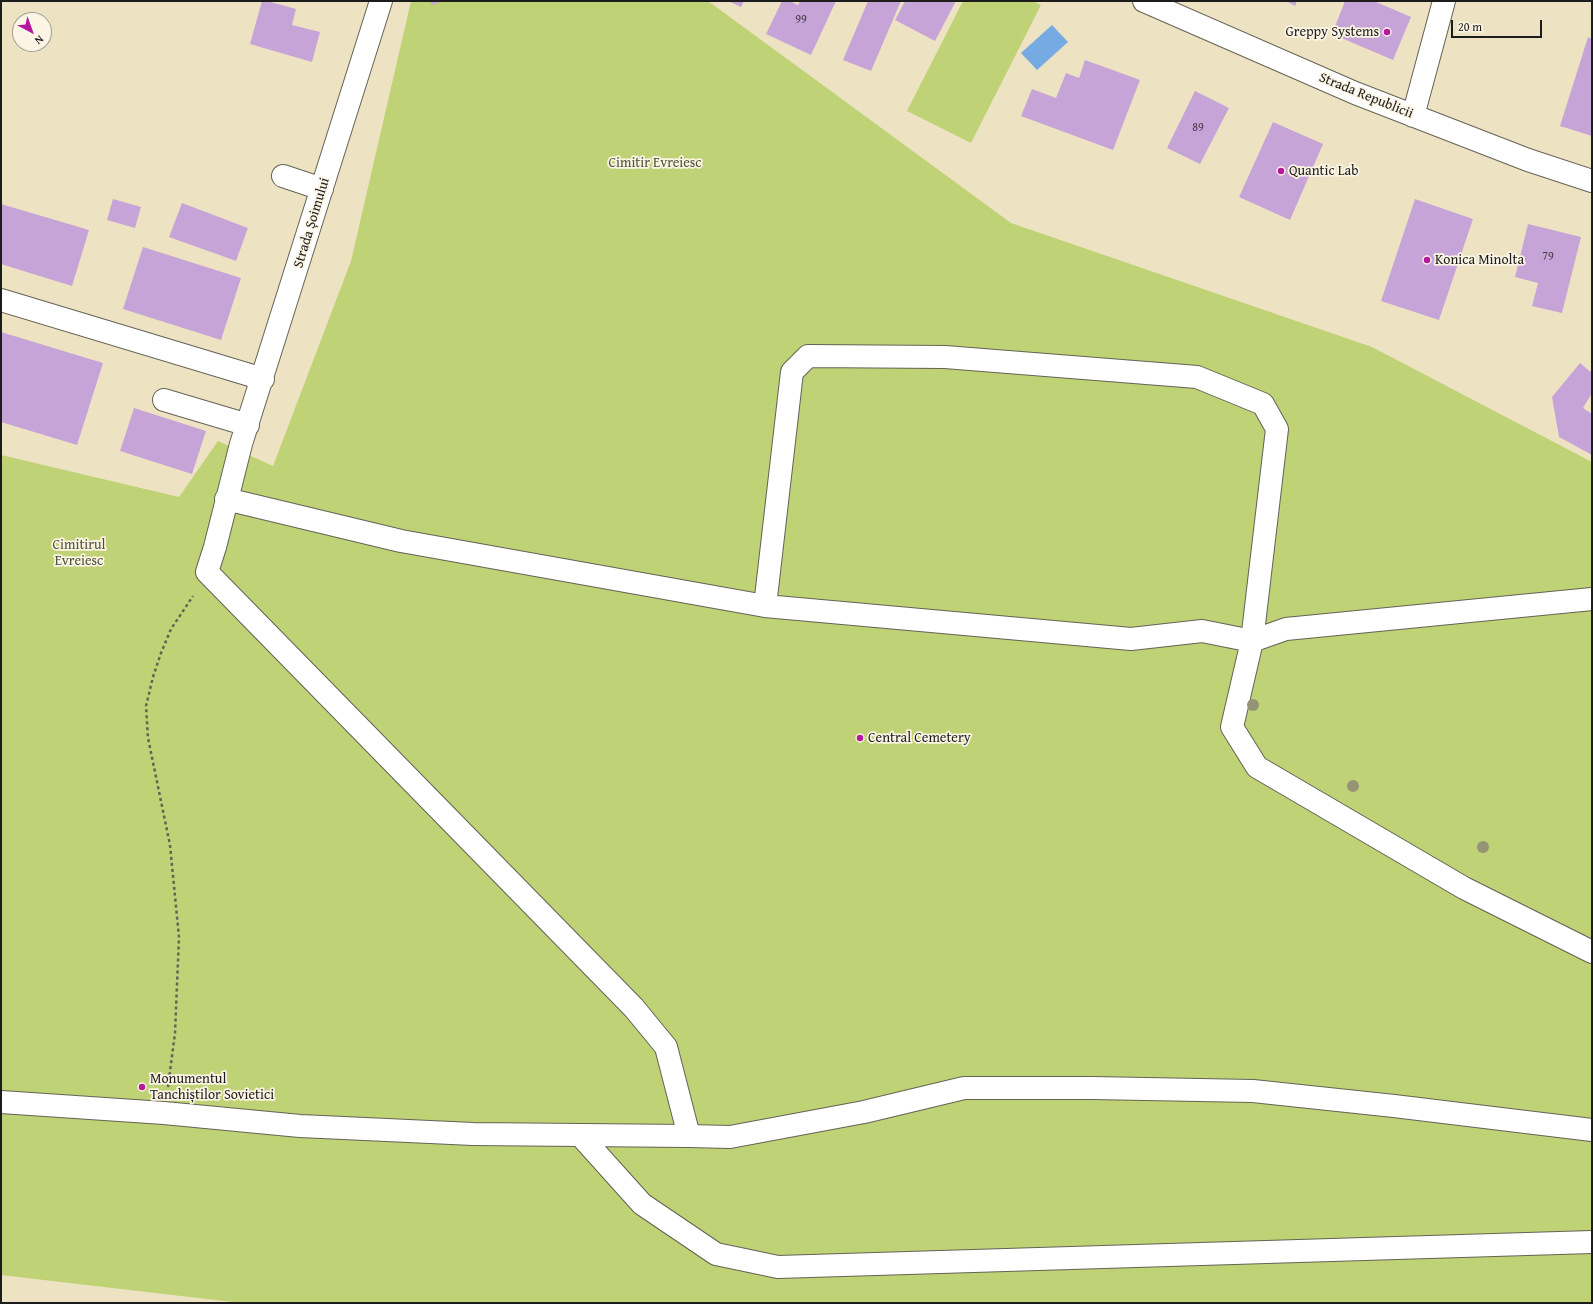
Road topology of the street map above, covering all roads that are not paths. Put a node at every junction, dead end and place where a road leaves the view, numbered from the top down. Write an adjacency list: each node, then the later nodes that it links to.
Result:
1 (381, 1): 7 (street, Strada Șoimului)
2 (1144, 1): 4 (street, Strada Republicii)
3 (1444, 1): 4 (street)
4 (1413, 116): 6 (street, Strada Republicii)
5 (283, 176): 7 (street)
6 (1592, 181)
7 (322, 189): 9 (street, Strada Șoimului)
8 (1, 300): 9 (street)
9 (263, 379): 11 (street, Strada Șoimului)
10 (164, 400): 11 (street)
11 (244, 435): 12 (street, Strada Șoimului)
12 (226, 499): 14 (street); 20 (street, Strada Șoimului)
13 (1592, 599): 15 (street)
14 (765, 606): 15 (street); 15 (street)
15 (1252, 641): 16 (street)
16 (1592, 952)
17 (1, 1102): 19 (street)
18 (1592, 1130): 20 (street)
19 (580, 1135): 20 (street); 21 (street)
20 (689, 1136)
21 (1592, 1242)

